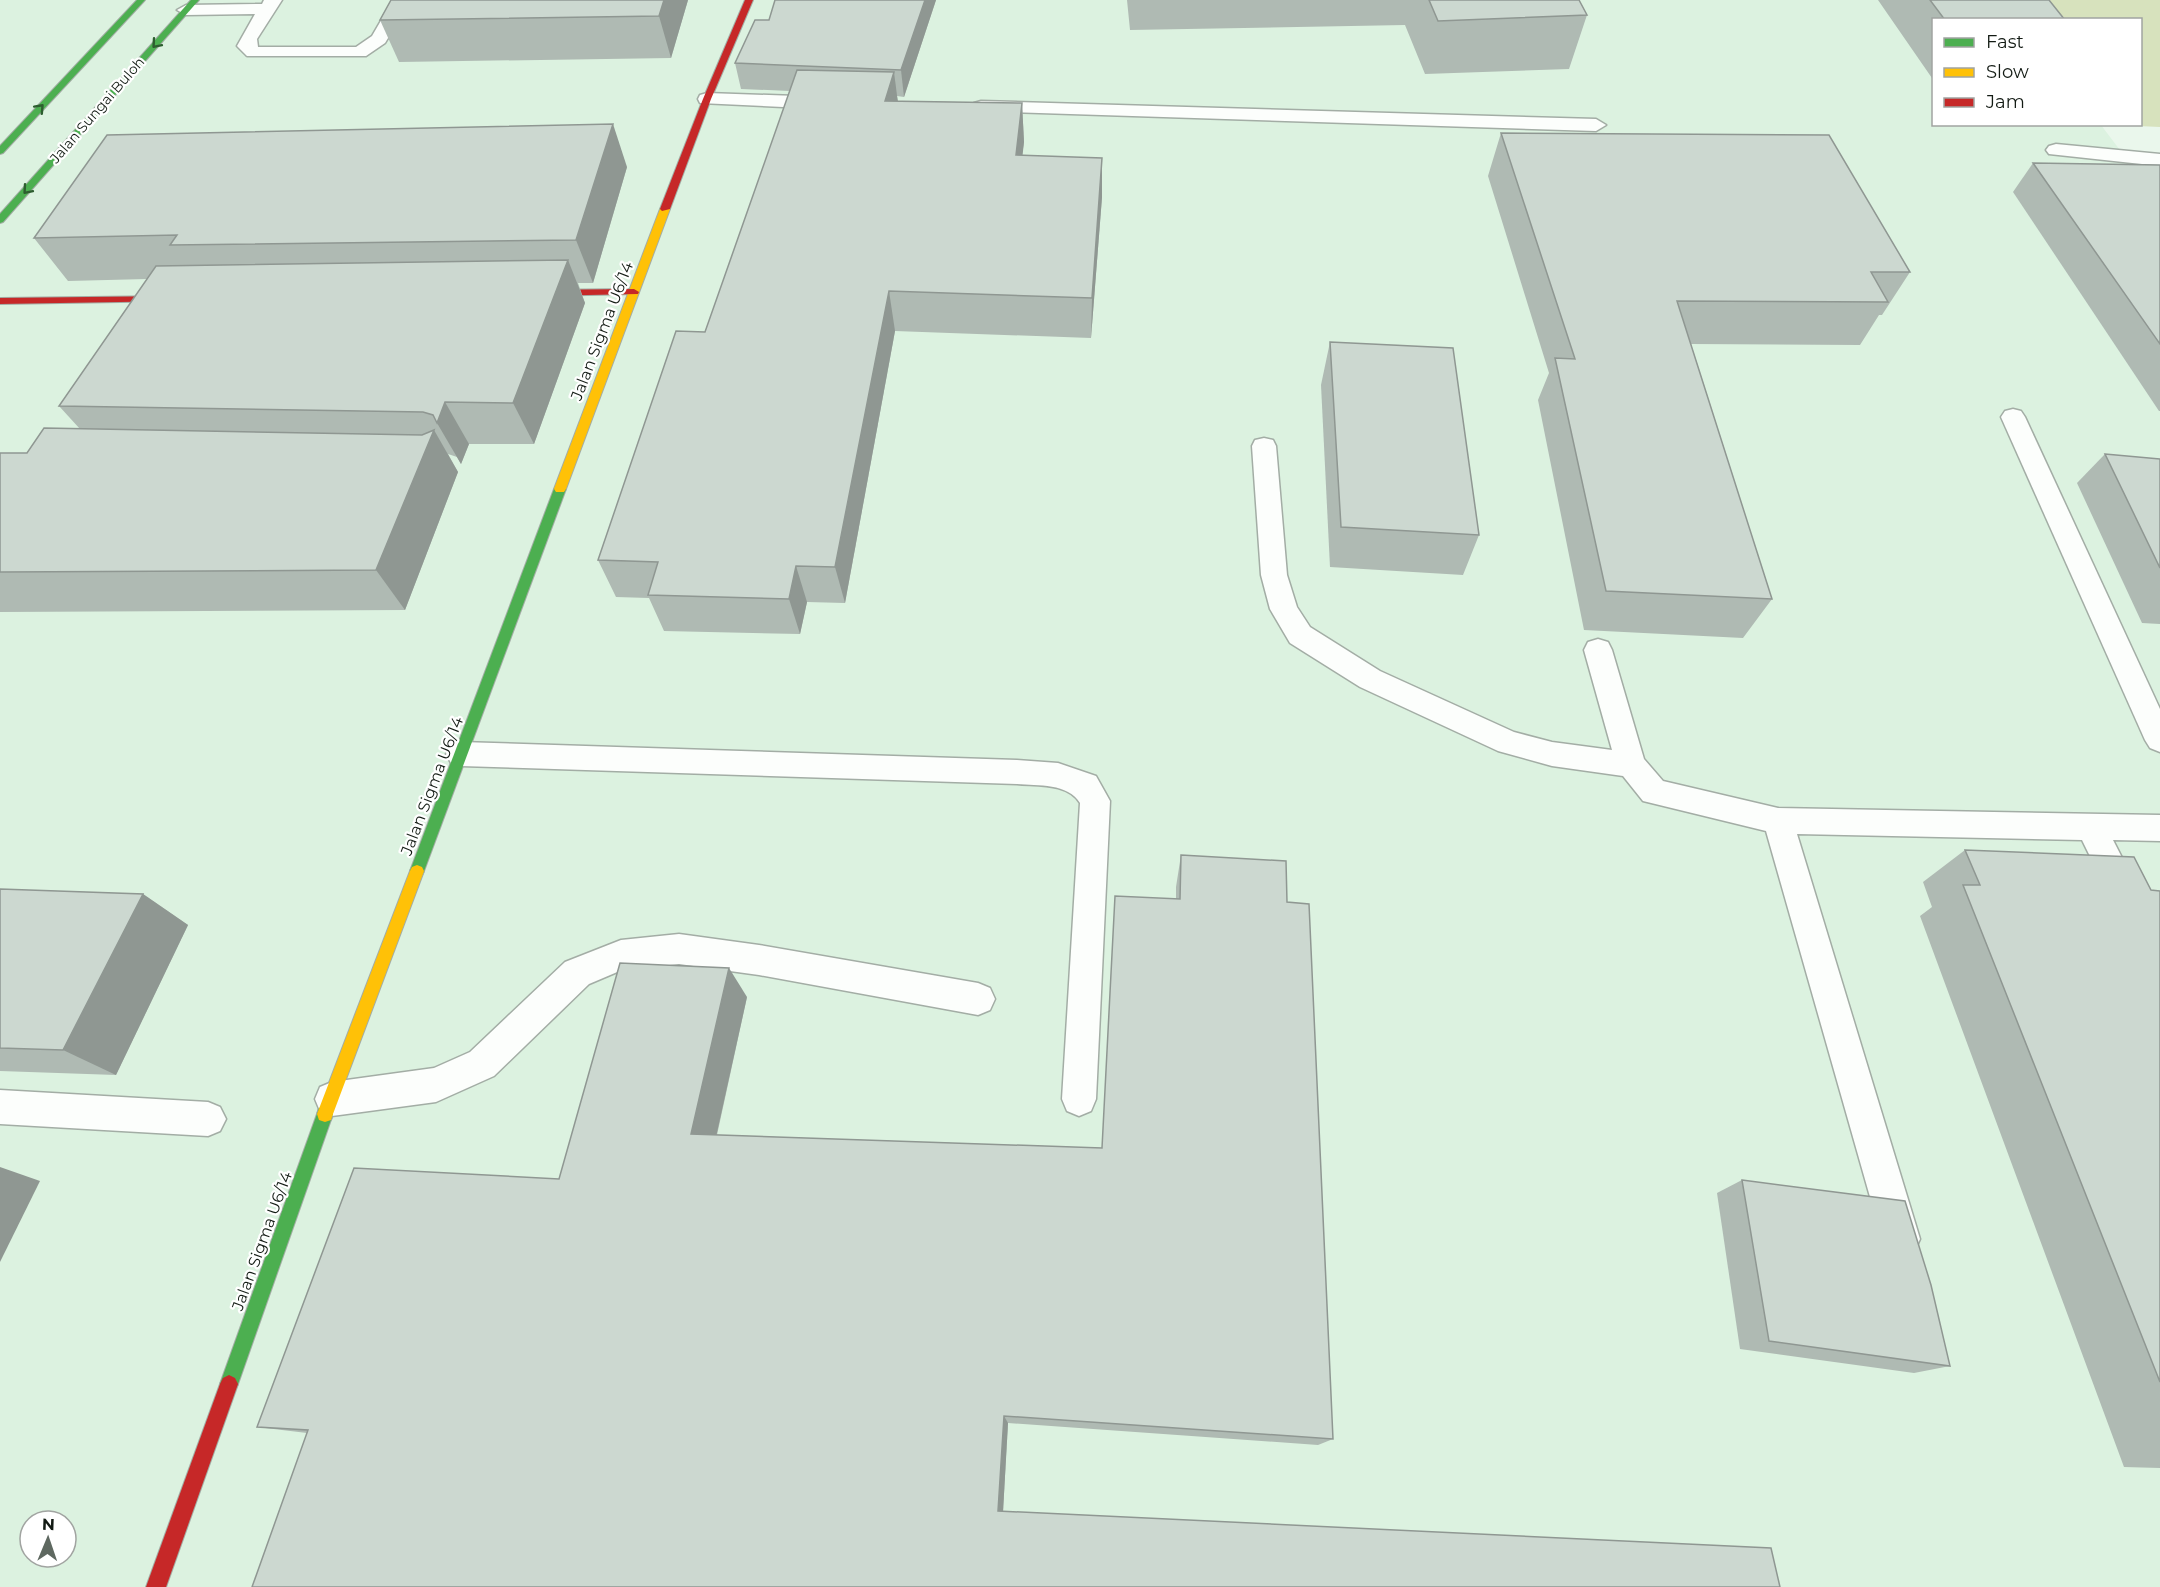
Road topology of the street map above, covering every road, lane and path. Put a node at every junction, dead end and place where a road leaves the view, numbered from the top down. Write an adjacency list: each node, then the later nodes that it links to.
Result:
1 (141, 0): 11 (main road, one-way to 1)
2 (402, 0): 4 (lane)
3 (749, 0): 6 (main road, Jalan Sigma U6/14)
4 (270, 4): 5 (lane)
5 (190, 5): 13 (main road, Jalan Sungai Buloh, one-way to 13)
6 (707, 99): 7 (lane); 14 (main road, Jalan Sigma U6/14)
7 (850, 104)
8 (956, 106): 9 (lane)
9 (1596, 125)
10 (2056, 150): 12 (lane)
11 (0, 151)
12 (2160, 160)
13 (0, 220)
14 (634, 292): 15 (main road); 22 (main road, Jalan Sigma U6/14)
15 (526, 294)
16 (191, 298): 17 (main road)
17 (0, 301)
18 (2013, 417): 21 (lane)
19 (1264, 446): 23 (lane)
20 (1598, 650): 23 (lane)
21 (2160, 740)
22 (461, 754): 29 (main road, Jalan Sigma U6/14); 30 (lane)
23 (1631, 765): 24 (lane)
24 (1778, 821): 25 (lane); 33 (lane)
25 (2091, 827): 26 (lane); 27 (lane)
26 (2160, 828)
27 (2135, 917)
28 (978, 999): 29 (lane)
29 (332, 1099): 34 (main road, Jalan Sigma U6/14)
30 (1079, 1099)
31 (0, 1107): 32 (lane)
32 (208, 1119)
33 (1909, 1265)
34 (156, 1587)

